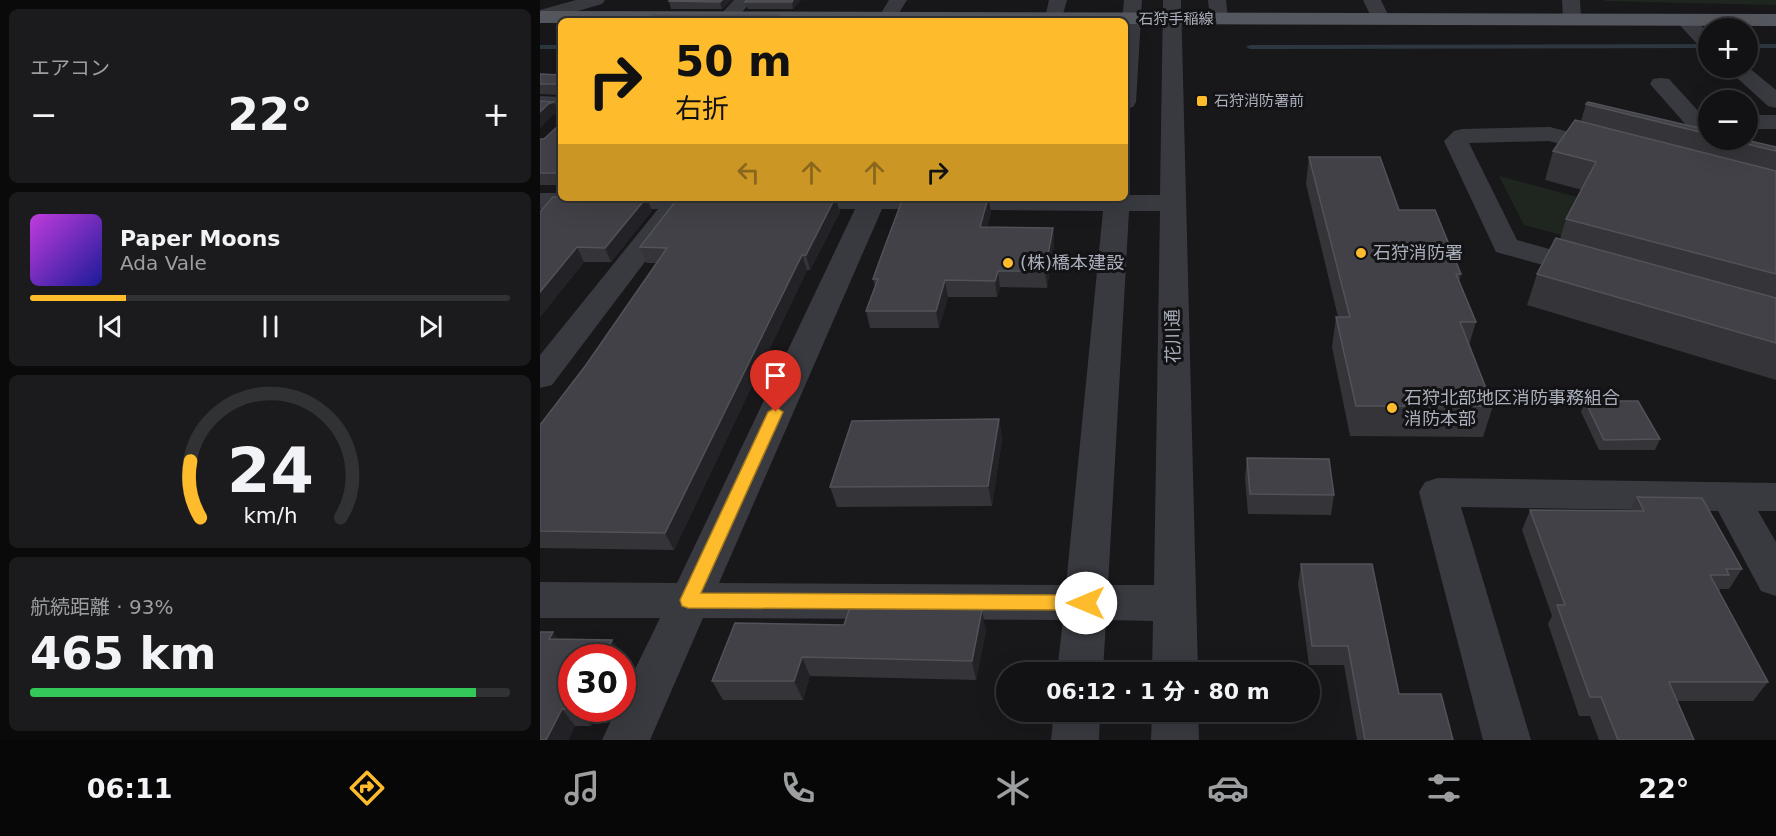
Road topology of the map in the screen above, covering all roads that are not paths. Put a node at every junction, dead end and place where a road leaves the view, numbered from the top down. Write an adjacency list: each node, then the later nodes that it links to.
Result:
1 (596, 0): 10 (street)
2 (744, 0): 11 (street)
3 (898, 0): 12 (street)
4 (1372, 0): 13 (street)
5 (1056, 9): 6 (main road, 石狩手稲線); 12 (main road, 石狩手稲線)
6 (1132, 9): 9 (main road, 石狩手稲線); 22 (street, 花川通)
7 (1218, 9): 9 (main road, 石狩手稲線); 13 (main road, 石狩手稲線)
8 (1571, 9): 13 (main road, 石狩手稲線); 14 (main road, 石狩手稲線)
9 (1173, 10): 22 (street, 花川通)
10 (540, 16): 11 (main road, 石狩手稲線)
11 (727, 17): 12 (main road, 石狩手稲線)
12 (887, 18)
13 (1381, 19)
14 (1685, 20): 15 (main road, 石狩手稲線); 16 (street)
15 (1776, 20)
16 (1698, 34)
17 (1748, 78): 19 (street)
18 (1661, 84): 23 (street)
19 (1776, 101)
20 (540, 104): 21 (street)
21 (558, 104)
22 (1145, 104): 33 (street, 花川通)
23 (1698, 121)
24 (1758, 122): 25 (street)
25 (1776, 122)
26 (1629, 155): 34 (street)
27 (540, 201): 28 (street)
28 (677, 201): 32 (street); 35 (street)
29 (994, 201): 32 (street)
30 (1117, 201): 41 (street)
31 (1128, 201): 33 (street)
32 (872, 202): 40 (street)
33 (1171, 203): 42 (street, 花川通)
34 (1619, 278)
35 (540, 377)
36 (1730, 497): 37 (street); 38 (street); 50 (street)
37 (1776, 497)
38 (1776, 579)
39 (540, 600): 40 (street)
40 (688, 600): 41 (street); 47 (street)
41 (1086, 603): 42 (street); 43 (street)
42 (1175, 603): 44 (street, 花川通)
43 (1081, 662)
44 (1175, 662)
45 (1076, 722): 48 (street)
46 (1175, 722): 49 (street)
47 (626, 740)
48 (1075, 740)
49 (1175, 740)
50 (1507, 740)

